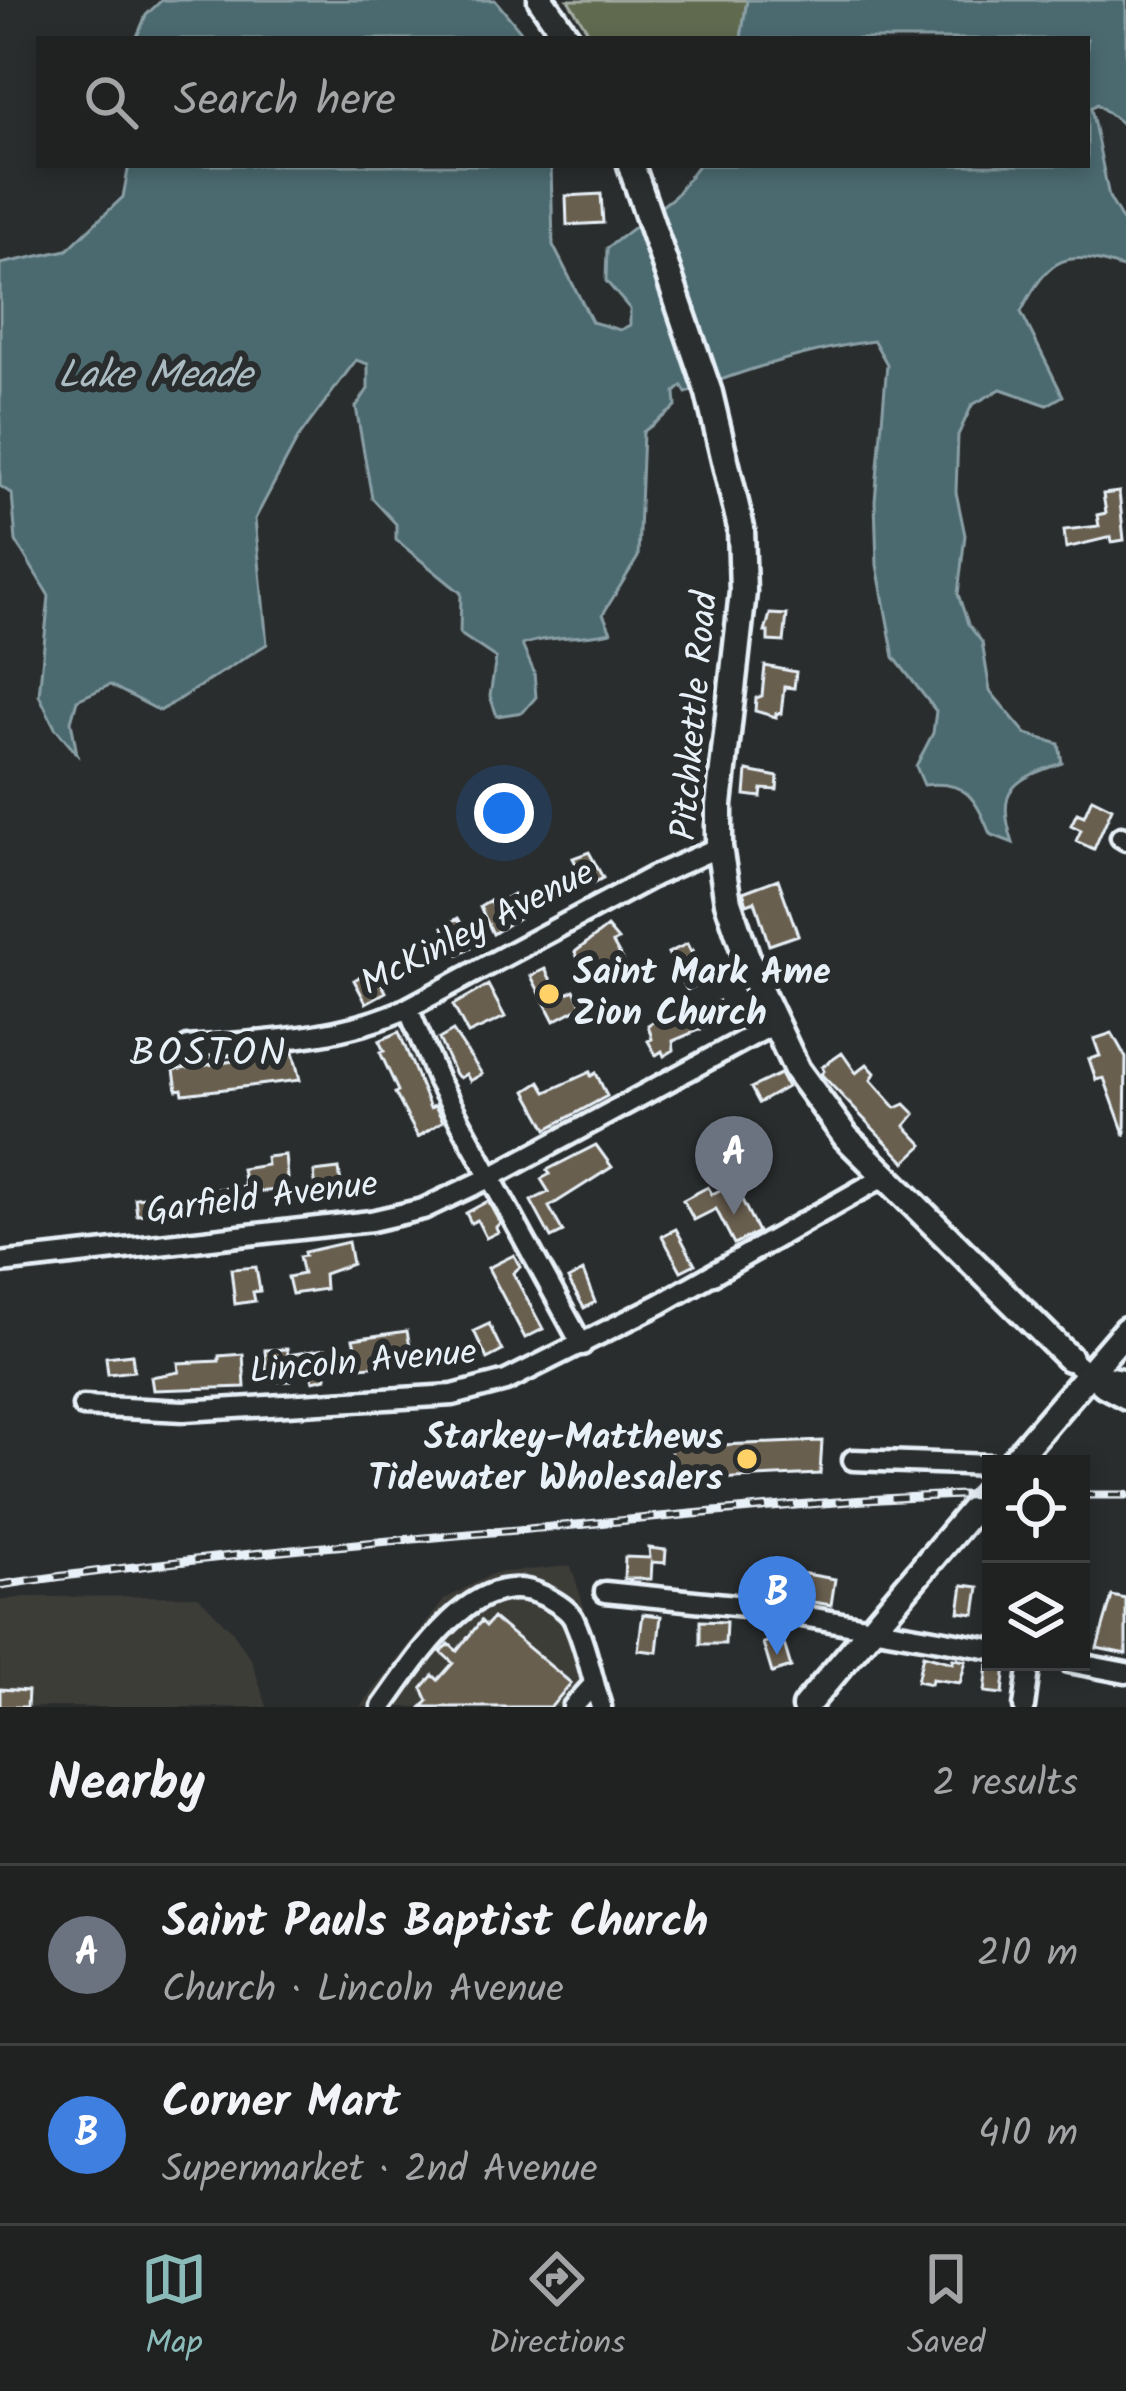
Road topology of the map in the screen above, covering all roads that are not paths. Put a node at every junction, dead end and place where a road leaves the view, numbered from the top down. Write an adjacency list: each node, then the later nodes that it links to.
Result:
1 (541, 0): 2 (main road)
2 (566, 36)
3 (632, 168): 4 (main road, Pitchkettle Road)
4 (718, 847): 5 (street, McKinley Avenue); 6 (main road, Pitchkettle Road)
5 (409, 1008): 7 (street, McKinley Avenue); 9 (street)
6 (774, 1024): 8 (main road, Pitchkettle Road); 9 (street, Garfield Avenue)
7 (188, 1047)
8 (885, 1177): 12 (street, Lincoln Avenue); 13 (main road, Pitchkettle Road)
9 (490, 1178): 10 (street, Garfield Avenue); 12 (street)
10 (0, 1263)
11 (1126, 1330): 13 (main road)
12 (582, 1345): 16 (street, Lincoln Avenue)
13 (1079, 1365): 14 (street); 15 (street); 17 (main road)
14 (1126, 1380)
15 (1126, 1399)
16 (83, 1406)
17 (1017, 1455)
18 (853, 1460): 19 (street)
19 (982, 1465)
20 (982, 1499): 22 (main road)
21 (604, 1592): 22 (street)
22 (871, 1630): 23 (street); 28 (main road)
23 (982, 1648)
24 (1090, 1666): 26 (street)
25 (1029, 1671): 32 (street)
26 (1126, 1673)
27 (594, 1684): 29 (street); 30 (street); 31 (street)
28 (818, 1702)
29 (382, 1707)
30 (573, 1707)
31 (601, 1707)
32 (1024, 1707)

